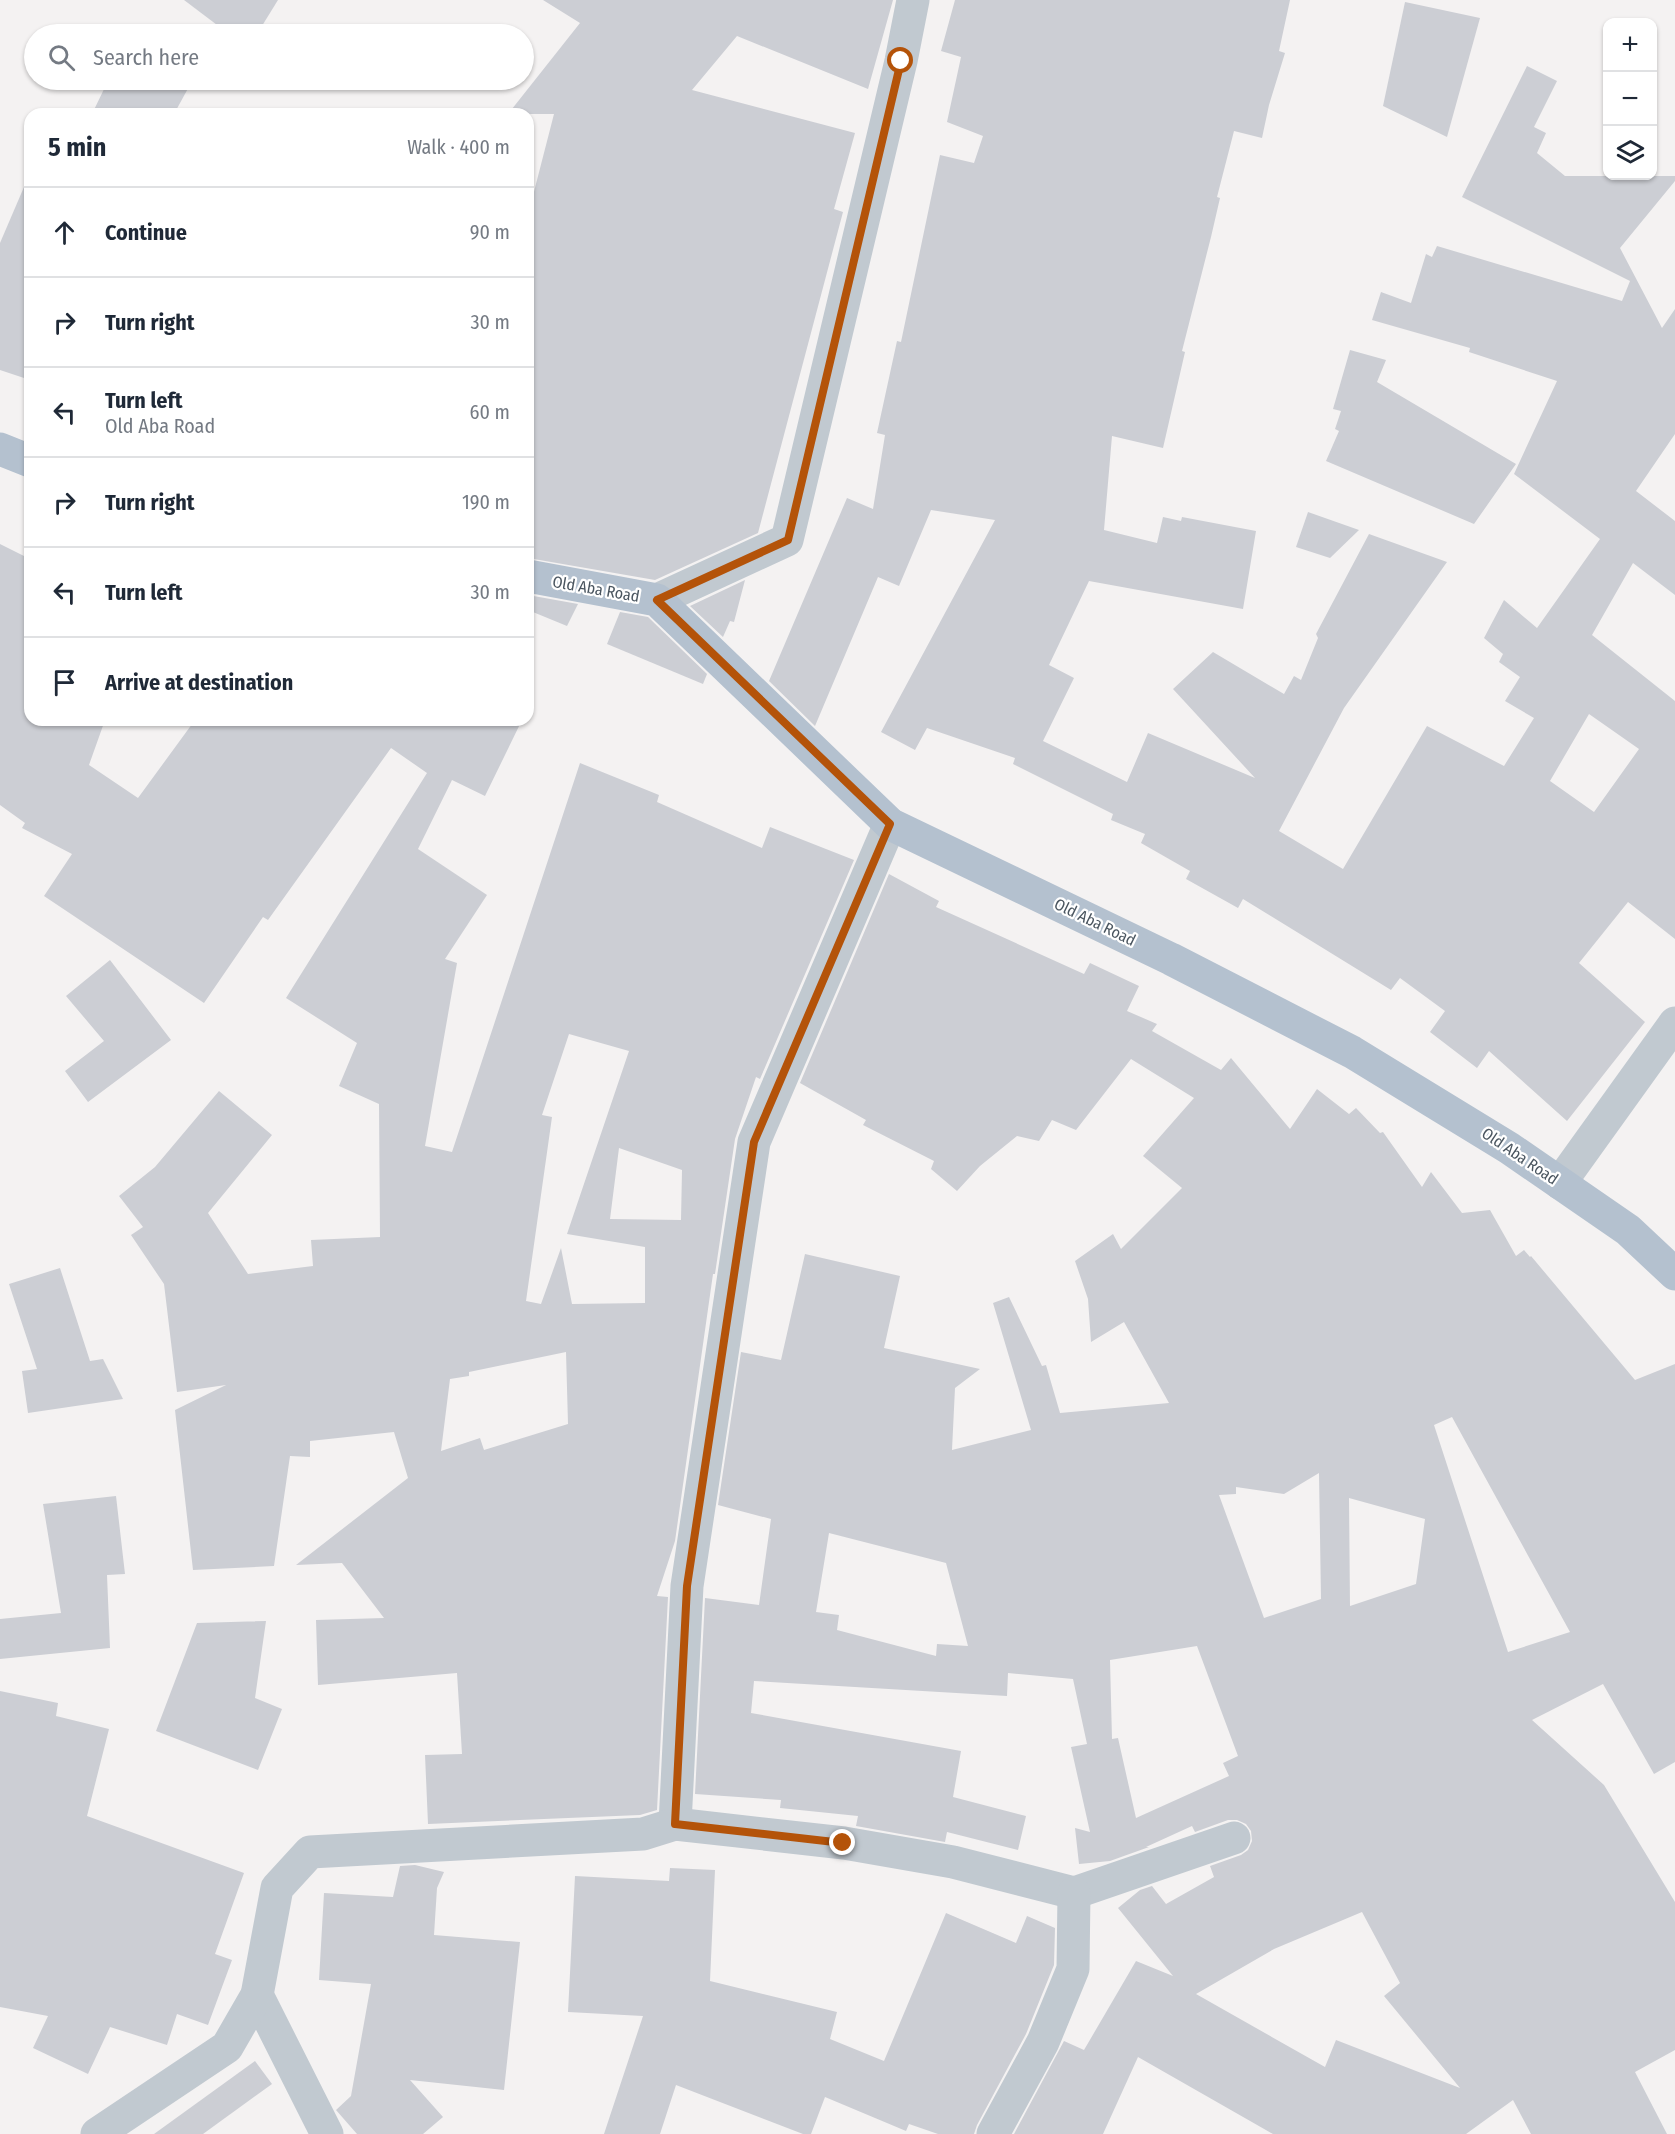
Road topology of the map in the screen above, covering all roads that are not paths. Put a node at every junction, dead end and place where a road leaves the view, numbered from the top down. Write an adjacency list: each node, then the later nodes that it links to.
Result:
1 (913, 0): 5 (street)
2 (0, 448): 3 (main road)
3 (24, 458)
4 (534, 577): 5 (main road, Old Aba Road)
5 (657, 600): 6 (main road, Old Aba Road)
6 (890, 824): 8 (main road, Old Aba Road); 10 (street)
7 (1675, 1023): 8 (street)
8 (1560, 1183): 9 (main road, Old Aba Road)
9 (1675, 1274)
10 (675, 1824): 12 (street); 13 (street)
11 (1234, 1838): 12 (street)
12 (1074, 1893): 16 (street)
13 (257, 1995): 14 (street); 15 (street)
14 (97, 2134)
15 (327, 2134)
16 (993, 2134)

